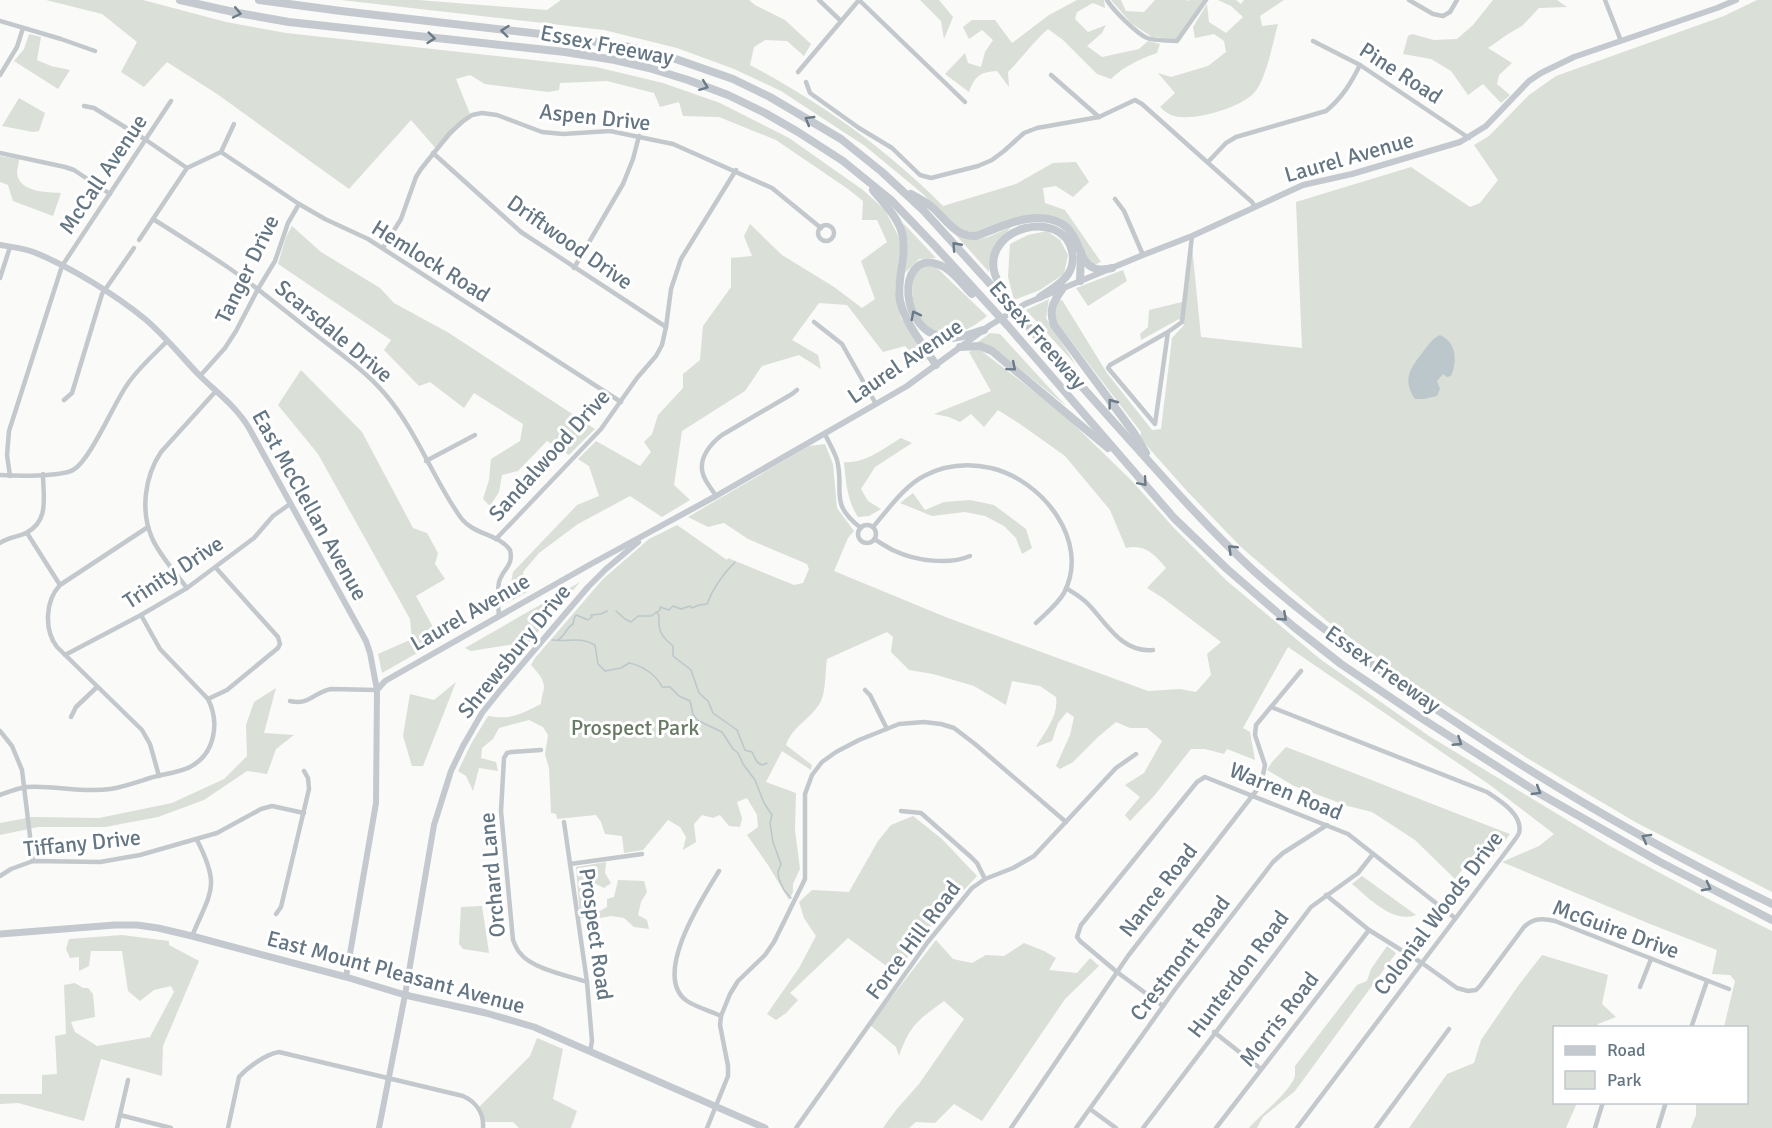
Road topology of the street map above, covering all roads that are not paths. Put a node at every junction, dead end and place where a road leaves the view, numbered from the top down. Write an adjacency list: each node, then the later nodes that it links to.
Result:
1 (180, 0): 36 (highway, Essex Freeway, one-way to 36)
2 (259, 0): 37 (highway, Essex Freeway, one-way to 2)
3 (819, 0): 12 (street)
4 (859, 0): 12 (street); 23 (street)
5 (1107, 0): 6 (street)
6 (1206, 0)
7 (1409, 0): 8 (street)
8 (1457, 0)
9 (1605, 0): 15 (street)
10 (1736, 0): 15 (main road, Laurel Avenue)
11 (0, 21): 13 (street)
12 (841, 21): 18 (street)
13 (23, 28): 16 (street); 19 (street)
14 (1313, 41): 17 (street, Pine Road)
15 (1621, 41): 28 (main road, Laurel Avenue)
16 (95, 51)
17 (1360, 65): 28 (street, Pine Road); 33 (street)
18 (798, 72)
19 (0, 75)
20 (1051, 75): 25 (street)
21 (806, 82): 25 (street)
22 (171, 101): 29 (street, McCall Avenue)
23 (965, 102)
24 (84, 106): 29 (street)
25 (1099, 117): 33 (street)
26 (234, 124): 30 (street)
27 (639, 136): 32 (street, Aspen Drive); 35 (street, Aspen Drive); 53 (street)
28 (1469, 138): 41 (main road, Laurel Avenue)
29 (146, 140): 34 (street); 38 (street, McCall Avenue)
30 (220, 152): 34 (street); 40 (street, Hemlock Road)
31 (0, 153): 38 (street)
32 (433, 153): 49 (street, Aspen Drive); 53 (street, Driftwood Drive)
33 (1208, 162): 41 (street)
34 (188, 168): 42 (street)
35 (736, 170): 43 (street, Aspen Drive); 63 (street, Sandalwood Drive)
36 (861, 175): 67 (highway, Essex Freeway); 69 (highway)
37 (900, 187): 50 (highway); 62 (highway, Essex Freeway, one-way to 37)
38 (110, 194): 52 (street, McCall Avenue)
39 (1114, 199): 51 (street)
40 (299, 204): 49 (street, Hemlock Road); 58 (street, Tanger Drive)
41 (1255, 207): 44 (main road, Laurel Avenue)
42 (153, 219): 45 (street); 58 (street, Scarsdale Drive)
43 (821, 228)
44 (1192, 236): 51 (main road, Laurel Avenue); 65 (street)
45 (139, 240)
46 (0, 245): 47 (main road, East McClellan Avenue)
47 (10, 247): 52 (main road, East McClellan Avenue); 55 (street)
48 (134, 248): 59 (street)
49 (383, 248): 74 (street, Hemlock Road)
50 (1081, 252): 54 (highway); 56 (highway)
51 (1143, 255): 54 (main road, Laurel Avenue)
52 (62, 266): 59 (main road, East McClellan Avenue); 83 (street, McCall Avenue)
53 (574, 268): 63 (street, Driftwood Drive)
54 (1113, 268): 56 (main road, Laurel Avenue)
55 (0, 278)
56 (1080, 281): 57 (main road, Laurel Avenue)
57 (1064, 288): 60 (main road, Laurel Avenue); 80 (highway, one-way to 57)
58 (258, 289): 70 (street, Tanger Drive); 78 (street, Scarsdale Drive)
59 (106, 291): 66 (main road, East McClellan Avenue); 73 (street)
60 (1040, 297): 62 (highway); 64 (main road, Laurel Avenue)
61 (814, 322): 75 (street)
62 (1027, 325): 80 (highway, Essex Freeway)
63 (666, 327): 74 (street, Sandalwood Drive)
64 (986, 328): 67 (highway, one-way to 67); 68 (main road, Laurel Avenue)
65 (1168, 332): 65 (street)
66 (167, 341): 70 (main road, East McClellan Avenue); 81 (street)
67 (1024, 344): 79 (highway, Essex Freeway)
68 (960, 348): 69 (main road, Laurel Avenue); 79 (highway, one-way to 79)
69 (936, 365): 75 (main road, Laurel Avenue)
70 (200, 376): 72 (main road, East McClellan Avenue)
71 (797, 390): 84 (street)
72 (216, 391): 85 (main road, East McClellan Avenue); 86 (street)
73 (64, 400)
74 (621, 402): 91 (street, Sandalwood Drive)
75 (876, 404): 76 (main road, Laurel Avenue)
76 (825, 434): 84 (main road, Laurel Avenue); 88 (street)
77 (475, 435): 78 (street)
78 (426, 460): 91 (street, Scarsdale Drive)
79 (1128, 465): 140 (highway, Essex Freeway, one-way to 140)
80 (1156, 469): 137 (highway, Essex Freeway, one-way to 80)
81 (43, 474): 83 (street); 89 (street)
82 (0, 475): 83 (street)
83 (10, 476)
84 (716, 496): 90 (main road, Laurel Avenue)
85 (290, 504): 96 (street, Trinity Drive); 108 (main road, East McClellan Avenue)
86 (148, 527): 98 (street); 99 (street)
87 (873, 527): 88 (street); 92 (street); 100 (street)
88 (861, 528): 92 (street)
89 (27, 533): 93 (street); 98 (street)
90 (647, 534): 95 (main road, Laurel Avenue); 97 (main road, Shrewsbury Drive)
91 (496, 539): 102 (street)
92 (874, 539): 94 (street)
93 (0, 543)
94 (970, 556)
95 (588, 566): 97 (main road); 102 (main road, Laurel Avenue)
96 (216, 568): 99 (street, Trinity Drive); 110 (street)
97 (597, 578): 152 (main road, Shrewsbury Drive)
98 (60, 585): 105 (street)
99 (187, 588): 101 (street, Trinity Drive)
100 (1066, 588): 103 (street); 104 (street)
101 (141, 615): 105 (street, Trinity Drive); 110 (street)
102 (499, 616): 108 (main road, Laurel Avenue)
103 (1036, 623)
104 (1153, 650)
105 (65, 655): 107 (street)
106 (1301, 670): 112 (street, Nance Road)
107 (97, 687): 113 (street); 119 (street)
108 (377, 690): 111 (street); 147 (main road)
109 (865, 690): 114 (street)
110 (208, 699): 119 (street)
111 (290, 701)
112 (1270, 707): 122 (street, Nance Road); 139 (street, Colonial Woods Drive)
113 (71, 717)
114 (886, 729): 126 (street); 154 (street)
115 (0, 731): 120 (street)
116 (541, 750): 149 (street, Orchard Lane)
117 (1136, 754): 126 (street, Force Hill Road)
118 (304, 771): 124 (street)
119 (159, 776): 120 (street)
120 (25, 787): 121 (street); 131 (street)
121 (0, 795)
122 (1252, 795): 127 (street, Warren Road); 146 (street, Nance Road); 146 (street, Warren Road)
123 (901, 811): 135 (street)
124 (304, 813): 128 (street, Tiffany Drive); 138 (street)
125 (564, 822): 132 (street, Prospect Road)
126 (1066, 822): 135 (street, Force Hill Road)
127 (1327, 825): 130 (street, Warren Road); 153 (street, Crestmont Road)
128 (197, 840): 131 (street, Tiffany Drive); 143 (street)
129 (642, 854): 132 (street)
130 (1373, 854): 136 (street, Hunterdon Road); 139 (street, Warren Road)
131 (33, 861): 134 (street, Tiffany Drive)
132 (570, 864): 149 (street, Prospect Road)
133 (719, 871): 154 (street)
134 (0, 876)
135 (985, 879): 174 (street, Force Hill Road)
136 (1326, 895): 141 (street); 157 (street, Hunterdon Road)
137 (1772, 904)
138 (276, 914)
139 (1455, 918): 145 (street, Colonial Woods Drive)
140 (1772, 920)
141 (1369, 930): 145 (street); 159 (street, Morris Road)
142 (0, 934): 143 (main road, East Mount Pleasant Avenue)
143 (192, 936): 147 (main road, East Mount Pleasant Avenue)
144 (1651, 959): 145 (street, McGuire Drive); 148 (street, McGuire Drive); 150 (street)
145 (1422, 963): 180 (street, Colonial Woods Drive)
146 (1117, 972): 153 (street); 175 (street, Nance Road)
147 (346, 977): 152 (main road, East Mount Pleasant Avenue)
148 (1707, 981): 151 (street, McGuire Drive); 155 (street)
149 (587, 982): 158 (street, Prospect Road)
150 (1640, 987)
151 (1729, 989)
152 (405, 995): 158 (main road, East Mount Pleasant Avenue); 160 (main road, Shrewsbury Drive)
153 (1163, 1006): 165 (street, Crestmont Road)
154 (721, 1016): 164 (street)
155 (1692, 1026)
156 (1449, 1029): 181 (street)
157 (1214, 1032): 159 (street); 178 (street, Hunterdon Road)
158 (591, 1052): 164 (main road, East Mount Pleasant Avenue)
159 (1261, 1069): 179 (street, Morris Road)
160 (389, 1079): 169 (street); 170 (main road, Shrewsbury Drive); 171 (street)
161 (128, 1080): 166 (street)
162 (1602, 1104): 182 (street)
163 (1665, 1104): 183 (street)
164 (716, 1107): 172 (street); 173 (main road, East Mount Pleasant Avenue)
165 (1090, 1109): 176 (street, Crestmont Road); 177 (street)
166 (120, 1115): 167 (street); 168 (street)
167 (117, 1128)
168 (171, 1128)
169 (228, 1128)
170 (379, 1128)
171 (483, 1128)
172 (707, 1128)
173 (765, 1128)
174 (796, 1128)
175 (1011, 1128)
176 (1076, 1128)
177 (1116, 1128)
178 (1143, 1128)
179 (1216, 1128)
180 (1297, 1128)
181 (1376, 1128)
182 (1595, 1128)
183 (1658, 1128)

